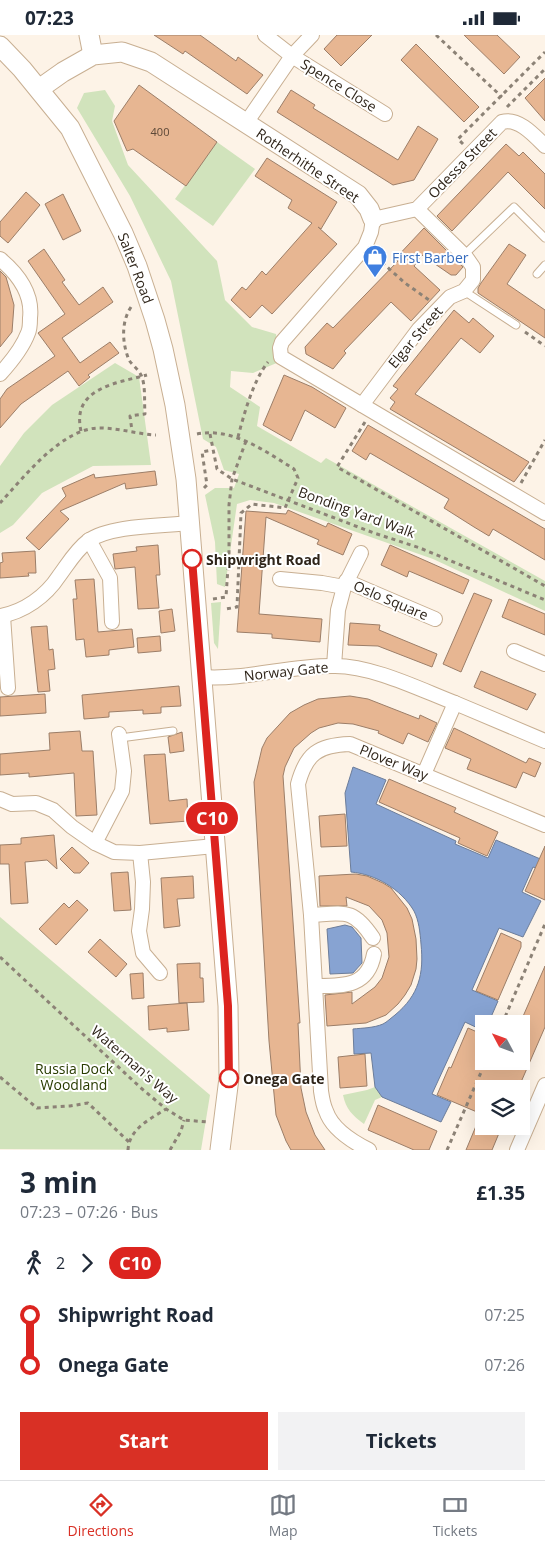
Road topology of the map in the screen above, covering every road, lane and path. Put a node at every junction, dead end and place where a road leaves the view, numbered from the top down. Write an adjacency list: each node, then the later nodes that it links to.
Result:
1 (89, 35): 7 (main road)
2 (265, 35): 8 (street, Spence Close)
3 (312, 35): 8 (street)
4 (436, 35): 11 (path)
5 (0, 46): 10 (main road, Salter Road)
6 (545, 52): 11 (path)
7 (93, 55): 10 (main road, Rotherhithe Street); 14 (main road, Rotherhithe Street)
8 (292, 56): 13 (street, Spence Close); 14 (street)
9 (545, 69): 12 (path)
10 (39, 89): 50 (main road, Salter Road)
11 (502, 97): 15 (path)
12 (507, 108)
13 (385, 114)
14 (246, 123): 18 (main road, Rotherhithe Street)
15 (458, 139)
16 (545, 146): 17 (street, Odessa Street)
17 (417, 209): 18 (street, Odessa Street); 21 (street)
18 (373, 219): 20 (street)
19 (545, 237): 21 (lane)
20 (365, 247): 27 (path); 34 (street)
21 (464, 255): 25 (street)
22 (0, 259): 31 (street)
23 (545, 265): 24 (lane)
24 (537, 274)
25 (464, 291): 27 (street, Elgar Street); 28 (lane)
26 (132, 307): 33 (path)
27 (439, 308): 34 (street, Elgar Street)
28 (516, 325): 29 (path)
29 (545, 346)
30 (266, 364): 40 (path)
31 (0, 374)
32 (147, 375): 33 (path)
33 (142, 376): 35 (path); 36 (path)
34 (367, 408): 46 (street); 55 (path)
35 (81, 431): 36 (path); 48 (path)
36 (132, 431): 39 (path)
37 (210, 433): 38 (path, Bonding Yard Walk); 40 (path, Bonding Yard Walk); 43 (path)
38 (196, 434)
39 (156, 435)
40 (238, 437): 42 (path, Bonding Yard Walk)
41 (545, 440): 46 (path)
42 (246, 441): 44 (path); 47 (path, Bonding Yard Walk)
43 (212, 450): 44 (path); 45 (path)
44 (232, 479): 47 (path); 56 (path)
45 (207, 485)
46 (514, 495): 49 (street)
47 (289, 501): 57 (path, Bonding Yard Walk); 58 (path)
48 (0, 503)
49 (545, 513)
50 (190, 523): 51 (street); 65 (main road, Salter Road)
51 (89, 540): 59 (street); 61 (street)
52 (360, 553): 54 (street, Oslo Square)
53 (280, 579): 54 (street, Oslo Square)
54 (345, 584): 60 (street, Oslo Square); 64 (street, Oslo Square)
55 (545, 586)
56 (226, 597)
57 (545, 600)
58 (226, 609)
59 (1, 616): 66 (street)
60 (435, 619)
61 (112, 622)
62 (514, 651): 63 (street)
63 (545, 665)
64 (334, 666): 65 (street, Norway Gate); 67 (street, Norway Gate)
65 (202, 677): 75 (main road, Salter Road)
66 (8, 687)
67 (455, 703): 70 (street, Norway Gate); 71 (street)
68 (173, 731): 69 (lane)
69 (120, 736): 74 (street)
70 (545, 741)
71 (424, 774): 73 (street, Plover Way); 77 (street, Plover Way)
72 (0, 799): 74 (street)
73 (545, 825)
74 (95, 843): 76 (street)
75 (215, 846): 76 (street); 90 (main road, Salter Road)
76 (140, 853): 82 (street)
77 (311, 915): 79 (street); 83 (street, Plover Way)
78 (545, 924): 84 (path)
79 (373, 939)
80 (374, 954): 83 (street)
81 (0, 957): 88 (path, Waterman's Way)
82 (160, 973)
83 (316, 986): 95 (street, Plover Way)
84 (506, 1015)
85 (482, 1070): 96 (path)
86 (0, 1077): 91 (path)
87 (545, 1085): 97 (street)
88 (166, 1109): 89 (path, Waterman's Way); 91 (path)
89 (184, 1120): 90 (path, Waterman's Way); 93 (path)
90 (223, 1124): 94 (main road, Salter Road)
91 (128, 1142): 92 (path)
92 (128, 1150)
93 (170, 1150)
94 (220, 1150)
95 (369, 1150)
96 (447, 1150)
97 (517, 1150)

